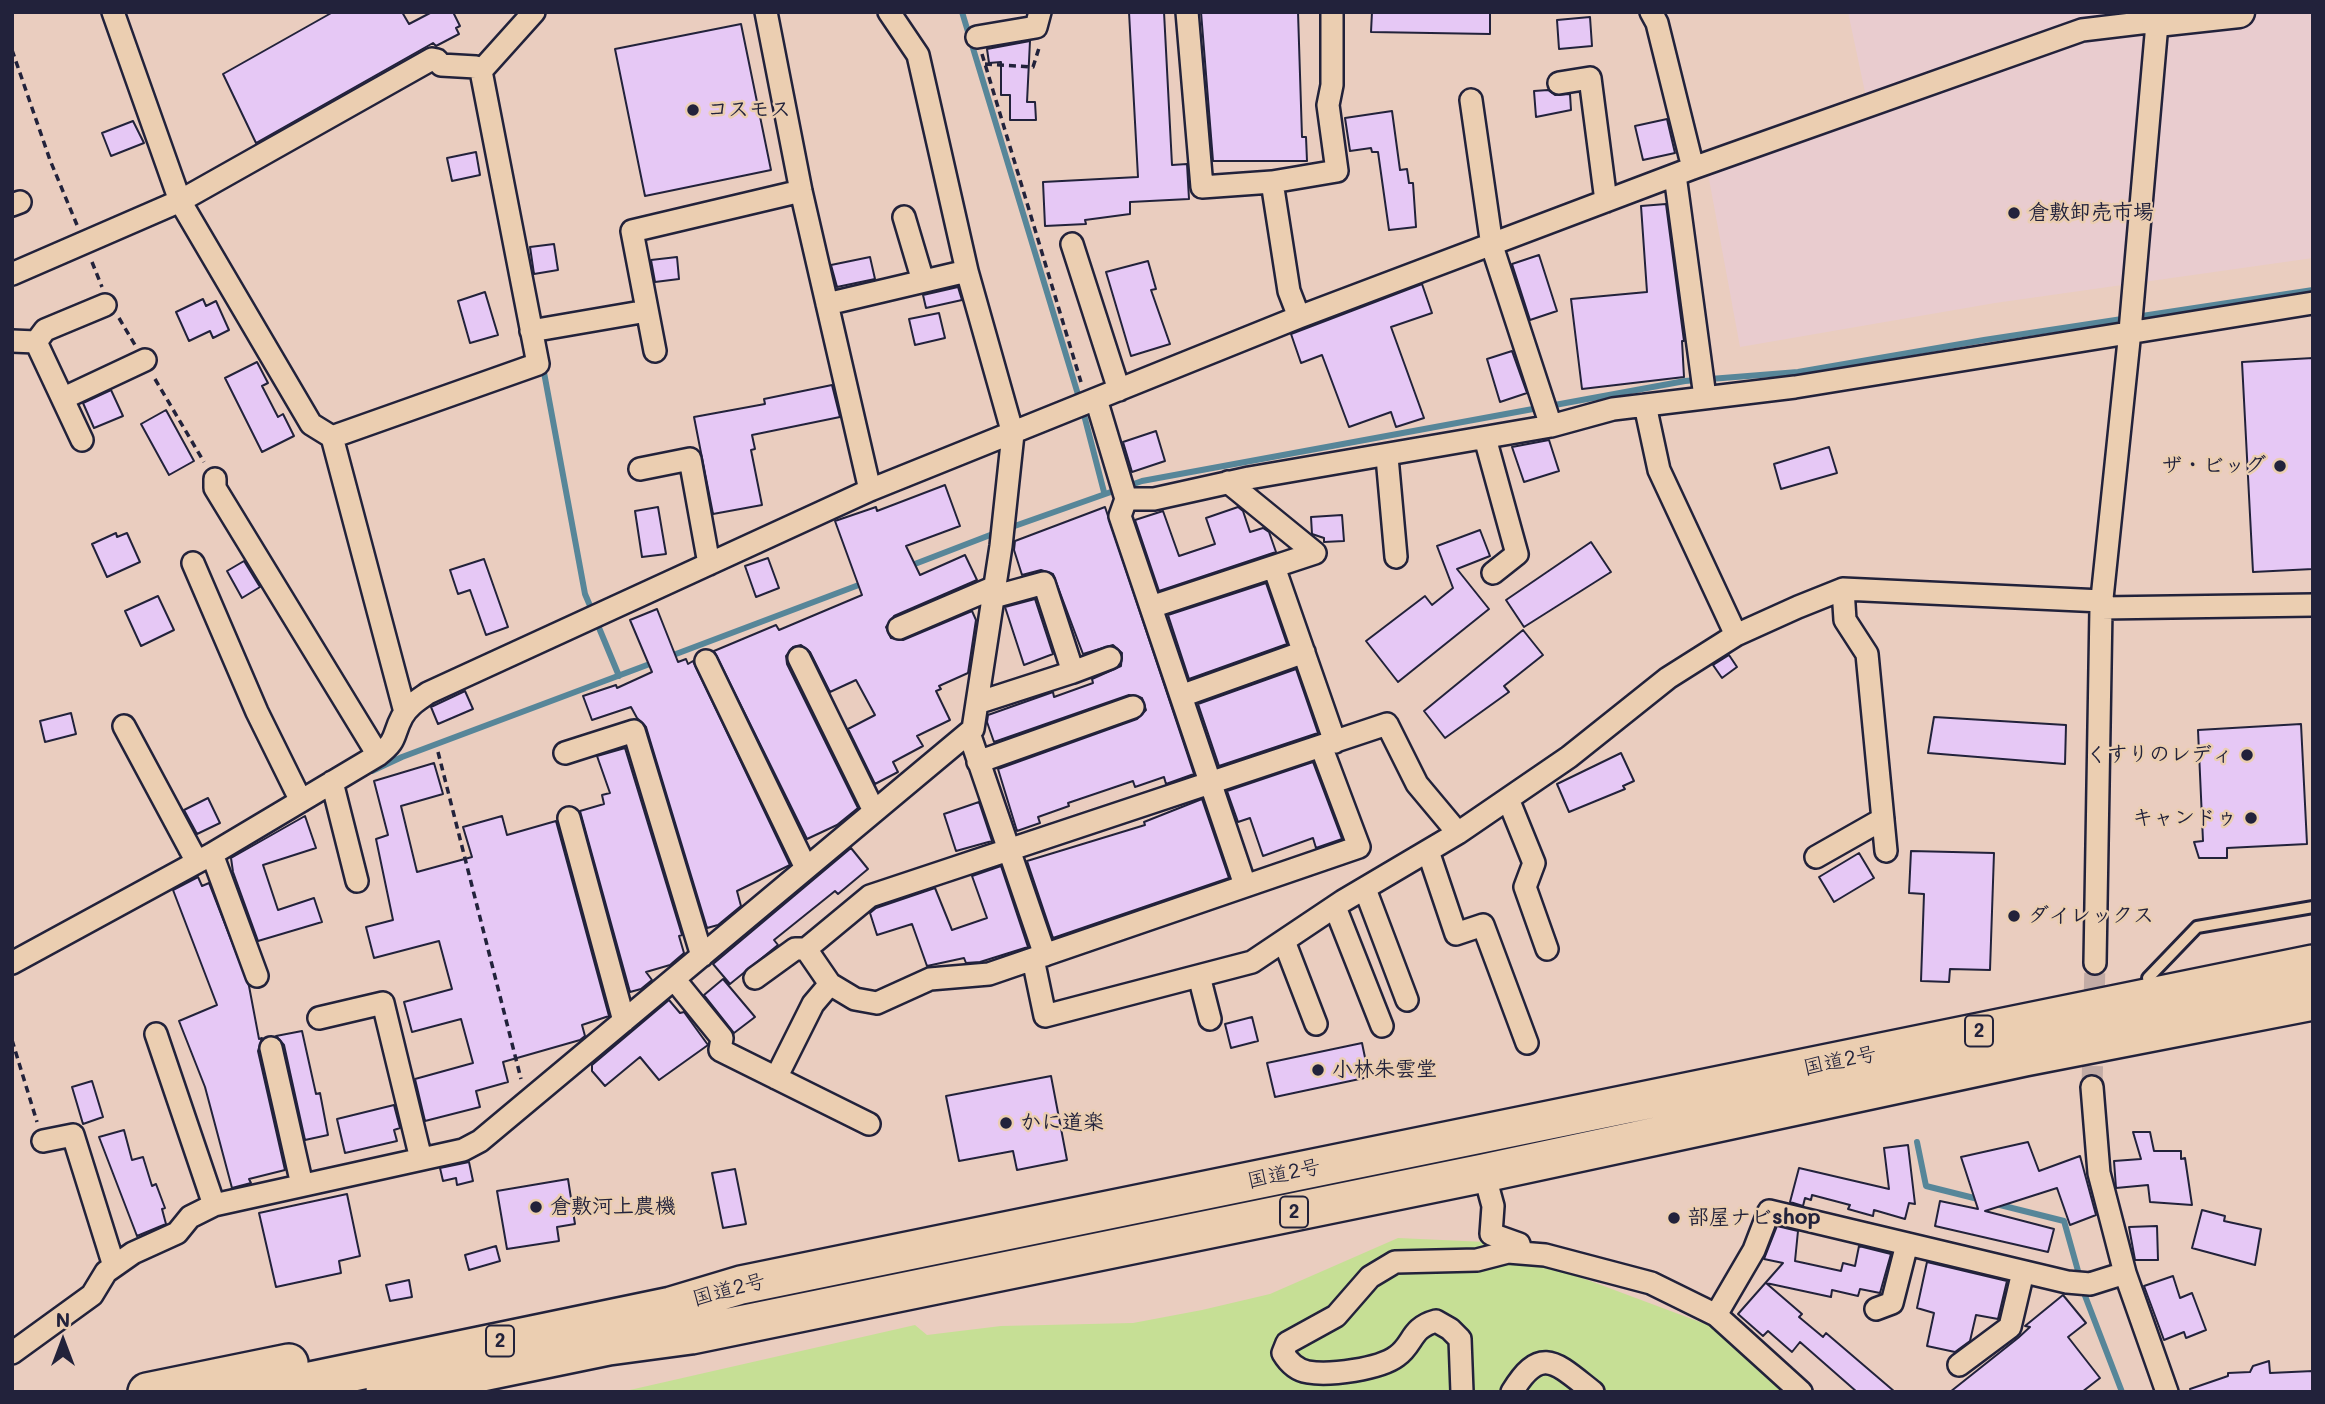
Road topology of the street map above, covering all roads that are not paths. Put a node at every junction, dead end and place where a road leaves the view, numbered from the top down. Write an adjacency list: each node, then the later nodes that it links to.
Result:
1 (113, 12): 18 (street)
2 (534, 12): 12 (street)
3 (766, 12): 17 (street)
4 (889, 12): 23 (street)
5 (1040, 12): 11 (street)
6 (1187, 12): 16 (street)
7 (1332, 12): 16 (street)
8 (1651, 12): 15 (street)
9 (2239, 12): 10 (street)
10 (2157, 17): 15 (street); 31 (street)
11 (977, 37)
12 (481, 71): 18 (street); 32 (street)
13 (1559, 83): 19 (street)
14 (1471, 100): 22 (street)
15 (1684, 171): 19 (street); 38 (street)
16 (1272, 183): 30 (street)
17 (801, 191): 28 (street); 29 (street)
18 (180, 201): 24 (street); 44 (street)
19 (1606, 201): 22 (street)
20 (904, 217): 25 (street)
21 (1072, 244): 37 (street)
22 (1492, 246): 30 (street); 42 (street)
23 (967, 271): 25 (street); 43 (street)
24 (12, 274)
25 (923, 281): 28 (street)
26 (108, 303): 34 (street)
27 (2313, 303): 31 (street)
28 (827, 304): 51 (street)
29 (647, 311): 32 (street); 35 (street)
30 (1299, 317): 37 (street)
31 (2131, 322): 38 (street); 60 (street)
32 (531, 331): 44 (street)
33 (12, 341): 34 (street)
34 (36, 342): 39 (street)
35 (654, 351)
36 (145, 360): 39 (street)
37 (1119, 390): 40 (street)
38 (1704, 397): 41 (street)
39 (64, 398): 46 (street)
40 (1086, 403): 43 (street); 52 (street)
41 (1645, 405): 42 (street); 64 (street)
42 (1550, 426): 45 (street)
43 (1013, 434): 51 (street); 59 (street)
44 (332, 437): 73 (street)
45 (1485, 438): 47 (street); 57 (street)
46 (82, 440)
47 (1387, 457): 50 (street); 53 (street)
48 (640, 469): 55 (street)
49 (215, 479): 78 (street)
50 (1228, 482): 52 (street); 56 (street)
51 (870, 490): 55 (street)
52 (1126, 499): 62 (street)
53 (1396, 557)
54 (193, 563): 83 (street)
55 (709, 564): 73 (street)
56 (1274, 566): 62 (street); 65 (street)
57 (1493, 573)
58 (1843, 589): 60 (street); 64 (street); 86 (street)
59 (994, 592): 63 (street); 69 (street); 71 (street)
60 (2101, 605): 61 (street); 106 (street)
61 (2313, 605)
62 (1151, 607): 70 (street)
63 (899, 628)
64 (1736, 635): 82 (street)
65 (1304, 652): 70 (street); 76 (street)
66 (799, 658): 84 (street)
67 (1110, 659): 69 (street)
68 (706, 660): 93 (street)
69 (1073, 672): 71 (street)
70 (1181, 696): 81 (street)
71 (977, 703): 75 (street)
72 (1133, 707): 79 (street)
73 (405, 712): 78 (street)
74 (124, 726): 92 (street)
75 (969, 733): 79 (street); 84 (street)
76 (1328, 744): 81 (street); 87 (street); 95 (street)
77 (565, 753): 103 (street)
78 (377, 755): 80 (street)
79 (978, 762): 88 (street)
80 (332, 782): 83 (street); 94 (street)
81 (1210, 783): 88 (street); 95 (street)
82 (1508, 799): 87 (street); 102 (street)
83 (301, 801): 92 (street)
84 (874, 811): 93 (street)
85 (569, 818): 118 (street)
86 (1883, 820): 90 (street); 91 (street)
87 (1458, 833): 89 (street)
88 (1008, 850): 101 (street); 104 (street)
89 (1428, 851): 96 (street); 123 (street)
90 (1886, 851)
91 (1816, 857)
92 (205, 858): 105 (street); 108 (street)
93 (806, 868): 103 (street)
94 (357, 881)
95 (1245, 885): 104 (street)
96 (1365, 889): 97 (street); 114 (street)
97 (1335, 906): 99 (street); 121 (street)
98 (2313, 908): 111 (lane)
99 (1284, 941): 109 (street); 119 (street)
100 (2313, 944): 111 (highway)
101 (806, 949): 110 (street); 113 (street)
102 (1546, 949)
103 (702, 956): 112 (street)
104 (1039, 957): 109 (street); 113 (street)
105 (12, 963)
106 (2095, 963)
107 (2313, 964): 128 (highway, 国道2号 / 2)
108 (257, 976)
109 (1199, 976): 117 (street)
110 (755, 978)
111 (2148, 978): 128 (highway)
112 (674, 979): 118 (street); 125 (street)
113 (830, 984): 125 (street)
114 (1407, 1000)
115 (2313, 1001): 126 (highway, 国道2号 / 2)
116 (319, 1018): 131 (street)
117 (1210, 1019)
118 (624, 1021): 131 (street)
119 (1316, 1024)
120 (2313, 1025): 126 (highway)
121 (1382, 1026)
122 (156, 1034): 134 (street)
123 (1527, 1043)
124 (271, 1048): 133 (street)
125 (776, 1078): 129 (street)
126 (1896, 1085): 132 (highway, 国道2号 / 2)
127 (2092, 1087): 139 (street)
128 (1646, 1101): 140 (highway, 国道2号 / 2)
129 (869, 1124)
130 (43, 1141): 137 (street)
131 (421, 1160): 133 (street)
132 (1484, 1173): 136 (street); 143 (highway, 国道2号 / 2)
133 (302, 1185): 134 (street)
134 (214, 1205): 137 (street)
135 (1907, 1244): 138 (street); 141 (street); 142 (street)
136 (1522, 1254): 142 (street); 150 (street)
137 (114, 1266): 144 (street)
138 (2023, 1272): 139 (street); 145 (street)
139 (2125, 1273): 154 (street)
140 (741, 1285): 146 (highway); 147 (highway, 国道2号 / 2)
141 (1876, 1310)
142 (1716, 1315): 153 (street)
143 (691, 1335): 148 (highway, 国道2号 / 2); 149 (highway)
144 (12, 1353)
145 (1959, 1365)
146 (147, 1392)
147 (257, 1392)
148 (385, 1392)
149 (494, 1392)
150 (1462, 1392)
151 (1512, 1392): 152 (street)
152 (1593, 1392)
153 (1801, 1392)
154 (2167, 1392)

